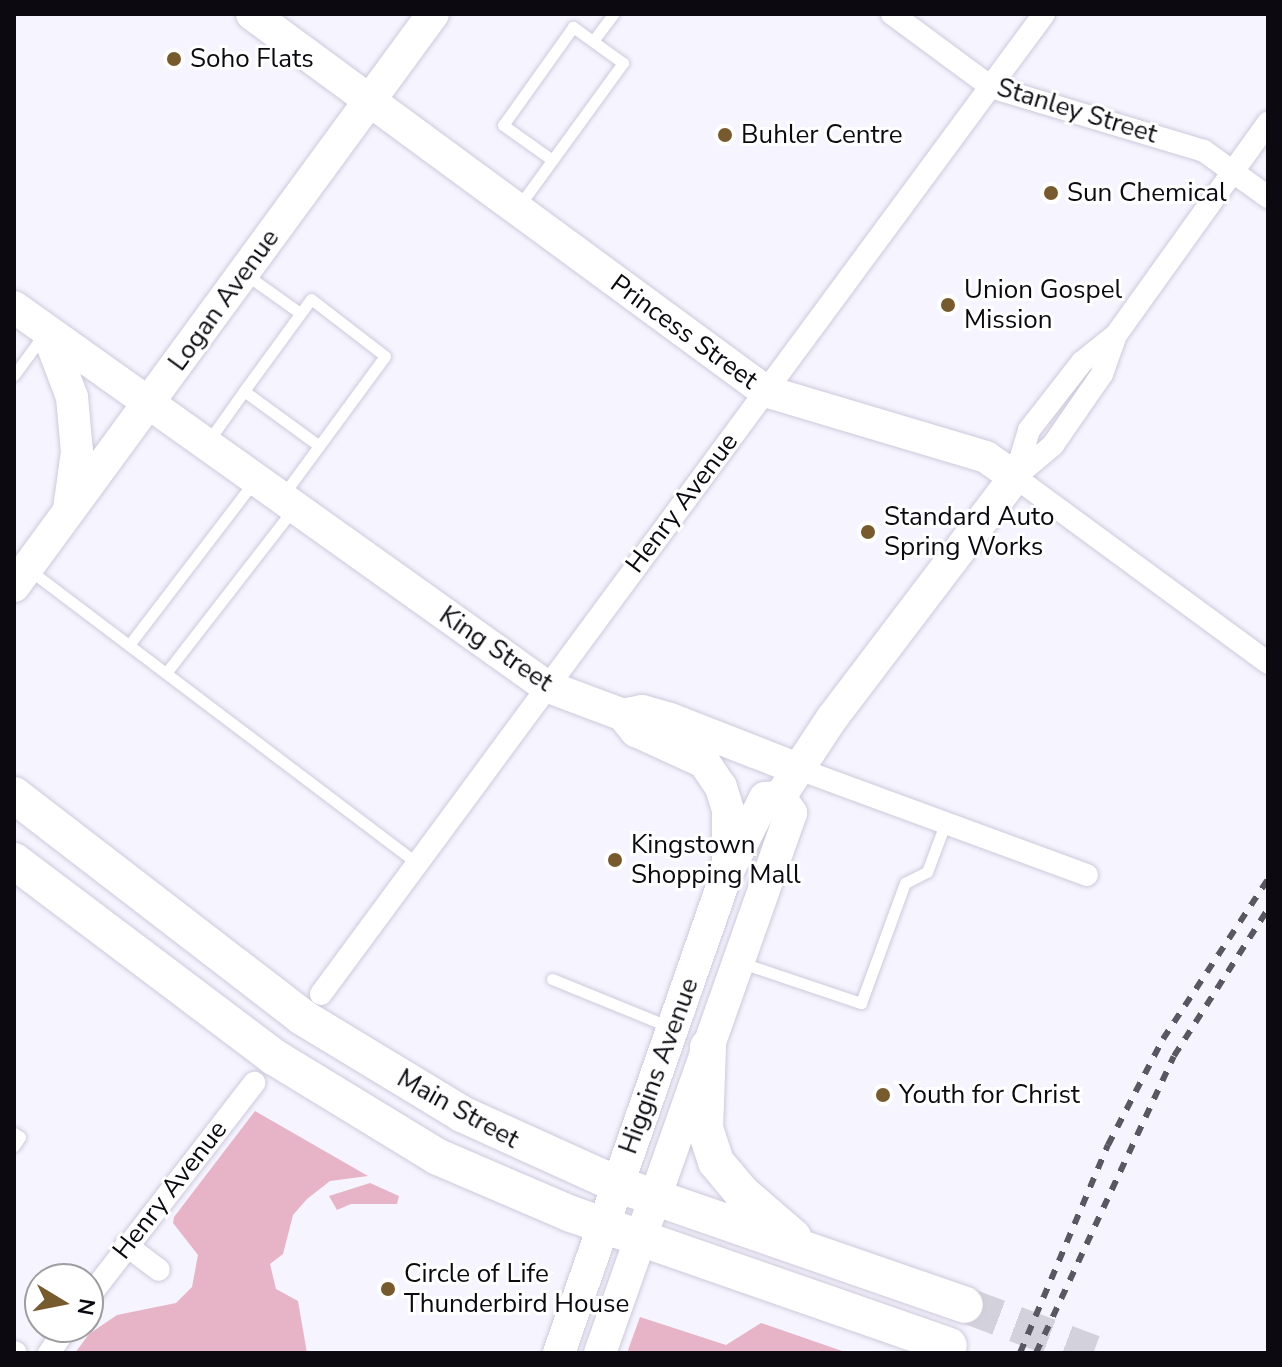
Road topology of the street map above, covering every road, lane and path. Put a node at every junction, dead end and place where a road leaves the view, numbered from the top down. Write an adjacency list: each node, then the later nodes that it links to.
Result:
1 (252, 14): 8 (main road, Princess Street)
2 (433, 14): 8 (main road, Logan Avenue)
3 (613, 14): 6 (lane)
4 (892, 14): 7 (street, Stanley Street)
5 (1044, 14): 7 (street, Henry Avenue)
6 (593, 41): 10 (lane); 10 (lane)
7 (991, 87): 11 (street, Stanley Street); 20 (street, Henry Avenue)
8 (369, 101): 13 (main road, Princess Street); 14 (main road, Logan Avenue)
9 (1268, 123): 11 (street, Higgins Avenue)
10 (552, 160): 13 (lane)
11 (1233, 171): 12 (street, Stanley Street); 24 (street, Higgins Avenue)
12 (1268, 197)
13 (517, 209): 20 (main road, Princess Street)
14 (244, 273): 16 (lane); 21 (main road, Logan Avenue)
15 (14, 307): 17 (main road, King Street)
16 (300, 313): 19 (lane); 22 (lane)
17 (47, 331): 18 (lane); 21 (main road, King Street); 26 (main road)
18 (14, 375)
19 (244, 391): 22 (lane); 23 (lane)
20 (765, 391): 24 (main road, Princess Street); 31 (street, Henry Avenue)
21 (147, 405): 23 (main road, King Street); 26 (main road, Logan Avenue)
22 (318, 445): 25 (lane)
23 (205, 446): 25 (main road, King Street)
24 (1015, 477): 29 (street, Princess Street); 33 (main road, Higgins Avenue)
25 (276, 496): 28 (lane); 30 (lane); 31 (main road, King Street)
26 (69, 512): 27 (main road, Logan Avenue)
27 (21, 577): 28 (lane)
28 (129, 645): 30 (lane)
29 (1268, 663)
30 (166, 673): 38 (lane)
31 (546, 686): 32 (main road, King Street); 38 (street, Henry Avenue)
32 (623, 715): 33 (main road, King Street); 39 (main road)
33 (796, 768): 35 (main road, Higgins Avenue); 36 (street, King Street)
34 (14, 795): 49 (main road, Main Street)
35 (780, 797): 39 (main road, Higgins Avenue); 41 (main road, Higgins Avenue)
36 (945, 824): 40 (street, King Street); 41 (lane)
37 (14, 861): 51 (main road, Main Street)
38 (417, 863): 43 (street, Henry Avenue)
39 (726, 875): 44 (main road, Higgins Avenue)
40 (1087, 875)
41 (738, 962): 45 (main road, Higgins Avenue)
42 (552, 979): 44 (lane)
43 (321, 994)
44 (672, 1028): 49 (main road, Higgins Avenue)
45 (708, 1047): 50 (main road, Higgins Avenue); 54 (main road)
46 (254, 1083): 53 (street, Henry Avenue)
47 (14, 1133): 48 (lane)
48 (14, 1146)
49 (616, 1184): 50 (main road, Main Street); 51 (main road, Higgins Avenue)
50 (654, 1198): 52 (main road, Higgins Avenue); 54 (main road, Main Street)
51 (604, 1225): 52 (main road, Main Street); 59 (main road, Higgins Avenue)
52 (641, 1237): 58 (main road, Main Street); 60 (main road, Higgins Avenue)
53 (126, 1245): 55 (street); 56 (street, Henry Avenue)
54 (806, 1249): 57 (main road, Main Street)
55 (159, 1270)
56 (104, 1276)
57 (965, 1305)
58 (949, 1346)
59 (559, 1353)
60 (600, 1353)

